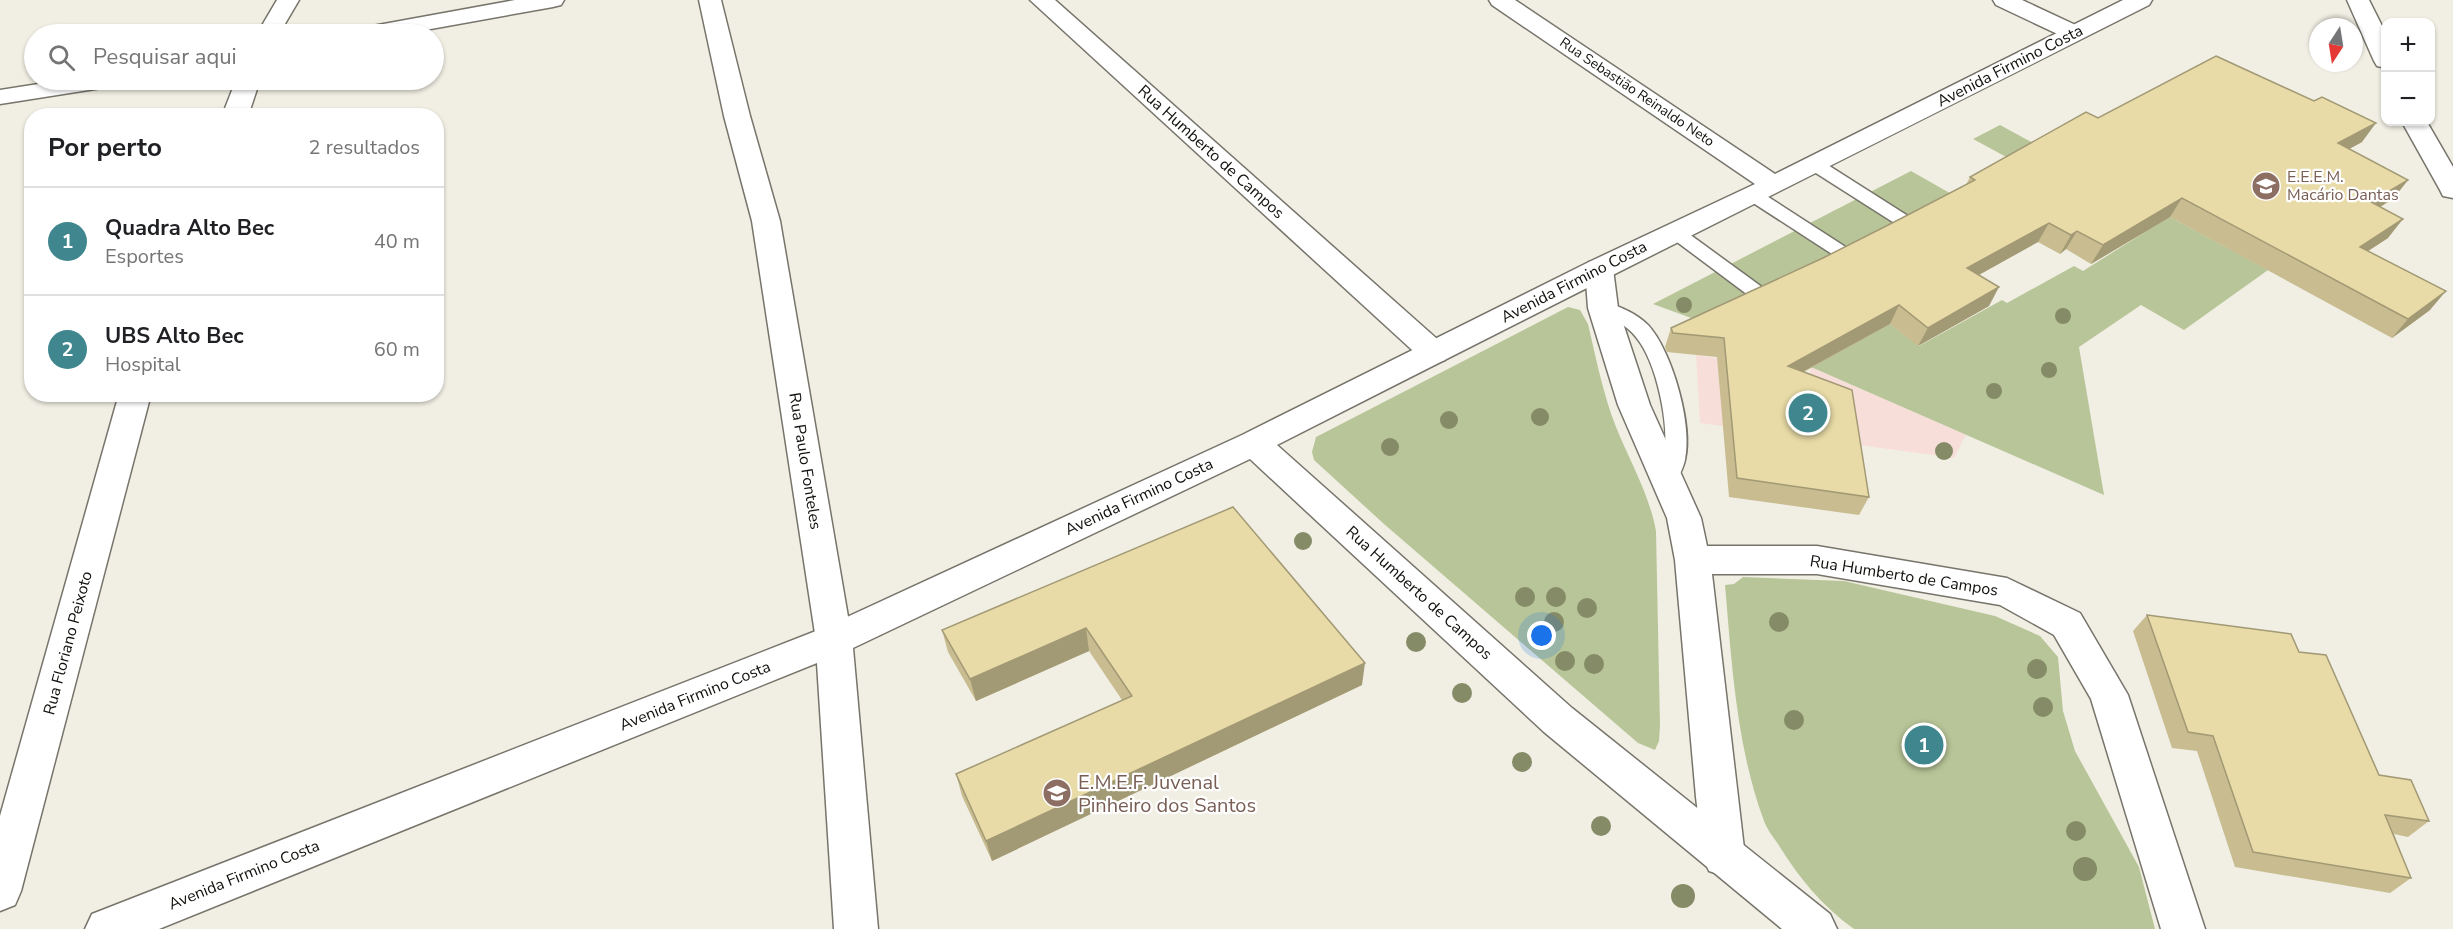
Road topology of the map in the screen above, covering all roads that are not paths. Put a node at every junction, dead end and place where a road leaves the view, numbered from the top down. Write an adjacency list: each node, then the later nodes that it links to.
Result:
1 (288, 0): 9 (street)
2 (553, 0): 10 (street)
3 (710, 0): 30 (street, Rua Paulo Fonteles)
4 (1041, 0): 26 (street, Rua Humberto de Campos)
5 (1500, 0): 19 (street, Rua Sebastião Reinaldo Neto)
6 (2004, 0): 11 (street)
7 (2141, 0): 11 (street, Avenida Firmino Costa)
8 (2358, 0): 12 (street)
9 (274, 24)
10 (422, 24)
11 (2074, 33): 18 (street, Avenida Firmino Costa)
12 (2381, 52)
13 (44, 90): 15 (street)
14 (244, 90): 16 (street)
15 (0, 97)
16 (238, 108)
17 (2416, 126): 20 (street)
18 (1814, 164): 19 (street, Avenida Firmino Costa); 21 (lane)
19 (1763, 190): 22 (street, Avenida Firmino Costa); 23 (lane)
20 (2453, 190)
21 (1902, 220)
22 (1675, 232): 24 (street, Avenida Firmino Costa); 25 (lane)
23 (1838, 250)
24 (1599, 269): 26 (street, Avenida Firmino Costa); 29 (street)
25 (1759, 294)
26 (1434, 353): 28 (street, Avenida Firmino Costa)
27 (133, 402): 32 (street, Rua Floriano Peixoto)
28 (1254, 443): 30 (street, Avenida Firmino Costa); 31 (street, Rua Humberto de Campos)
29 (1693, 560): 31 (street); 36 (street, Rua Humberto de Campos)
30 (834, 640): 33 (street, Avenida Firmino Costa); 34 (street, Rua Paulo Fonteles)
31 (1724, 857): 35 (street, Rua Humberto de Campos)
32 (0, 891)
33 (107, 929)
34 (856, 929)
35 (1815, 929)
36 (2183, 929)

